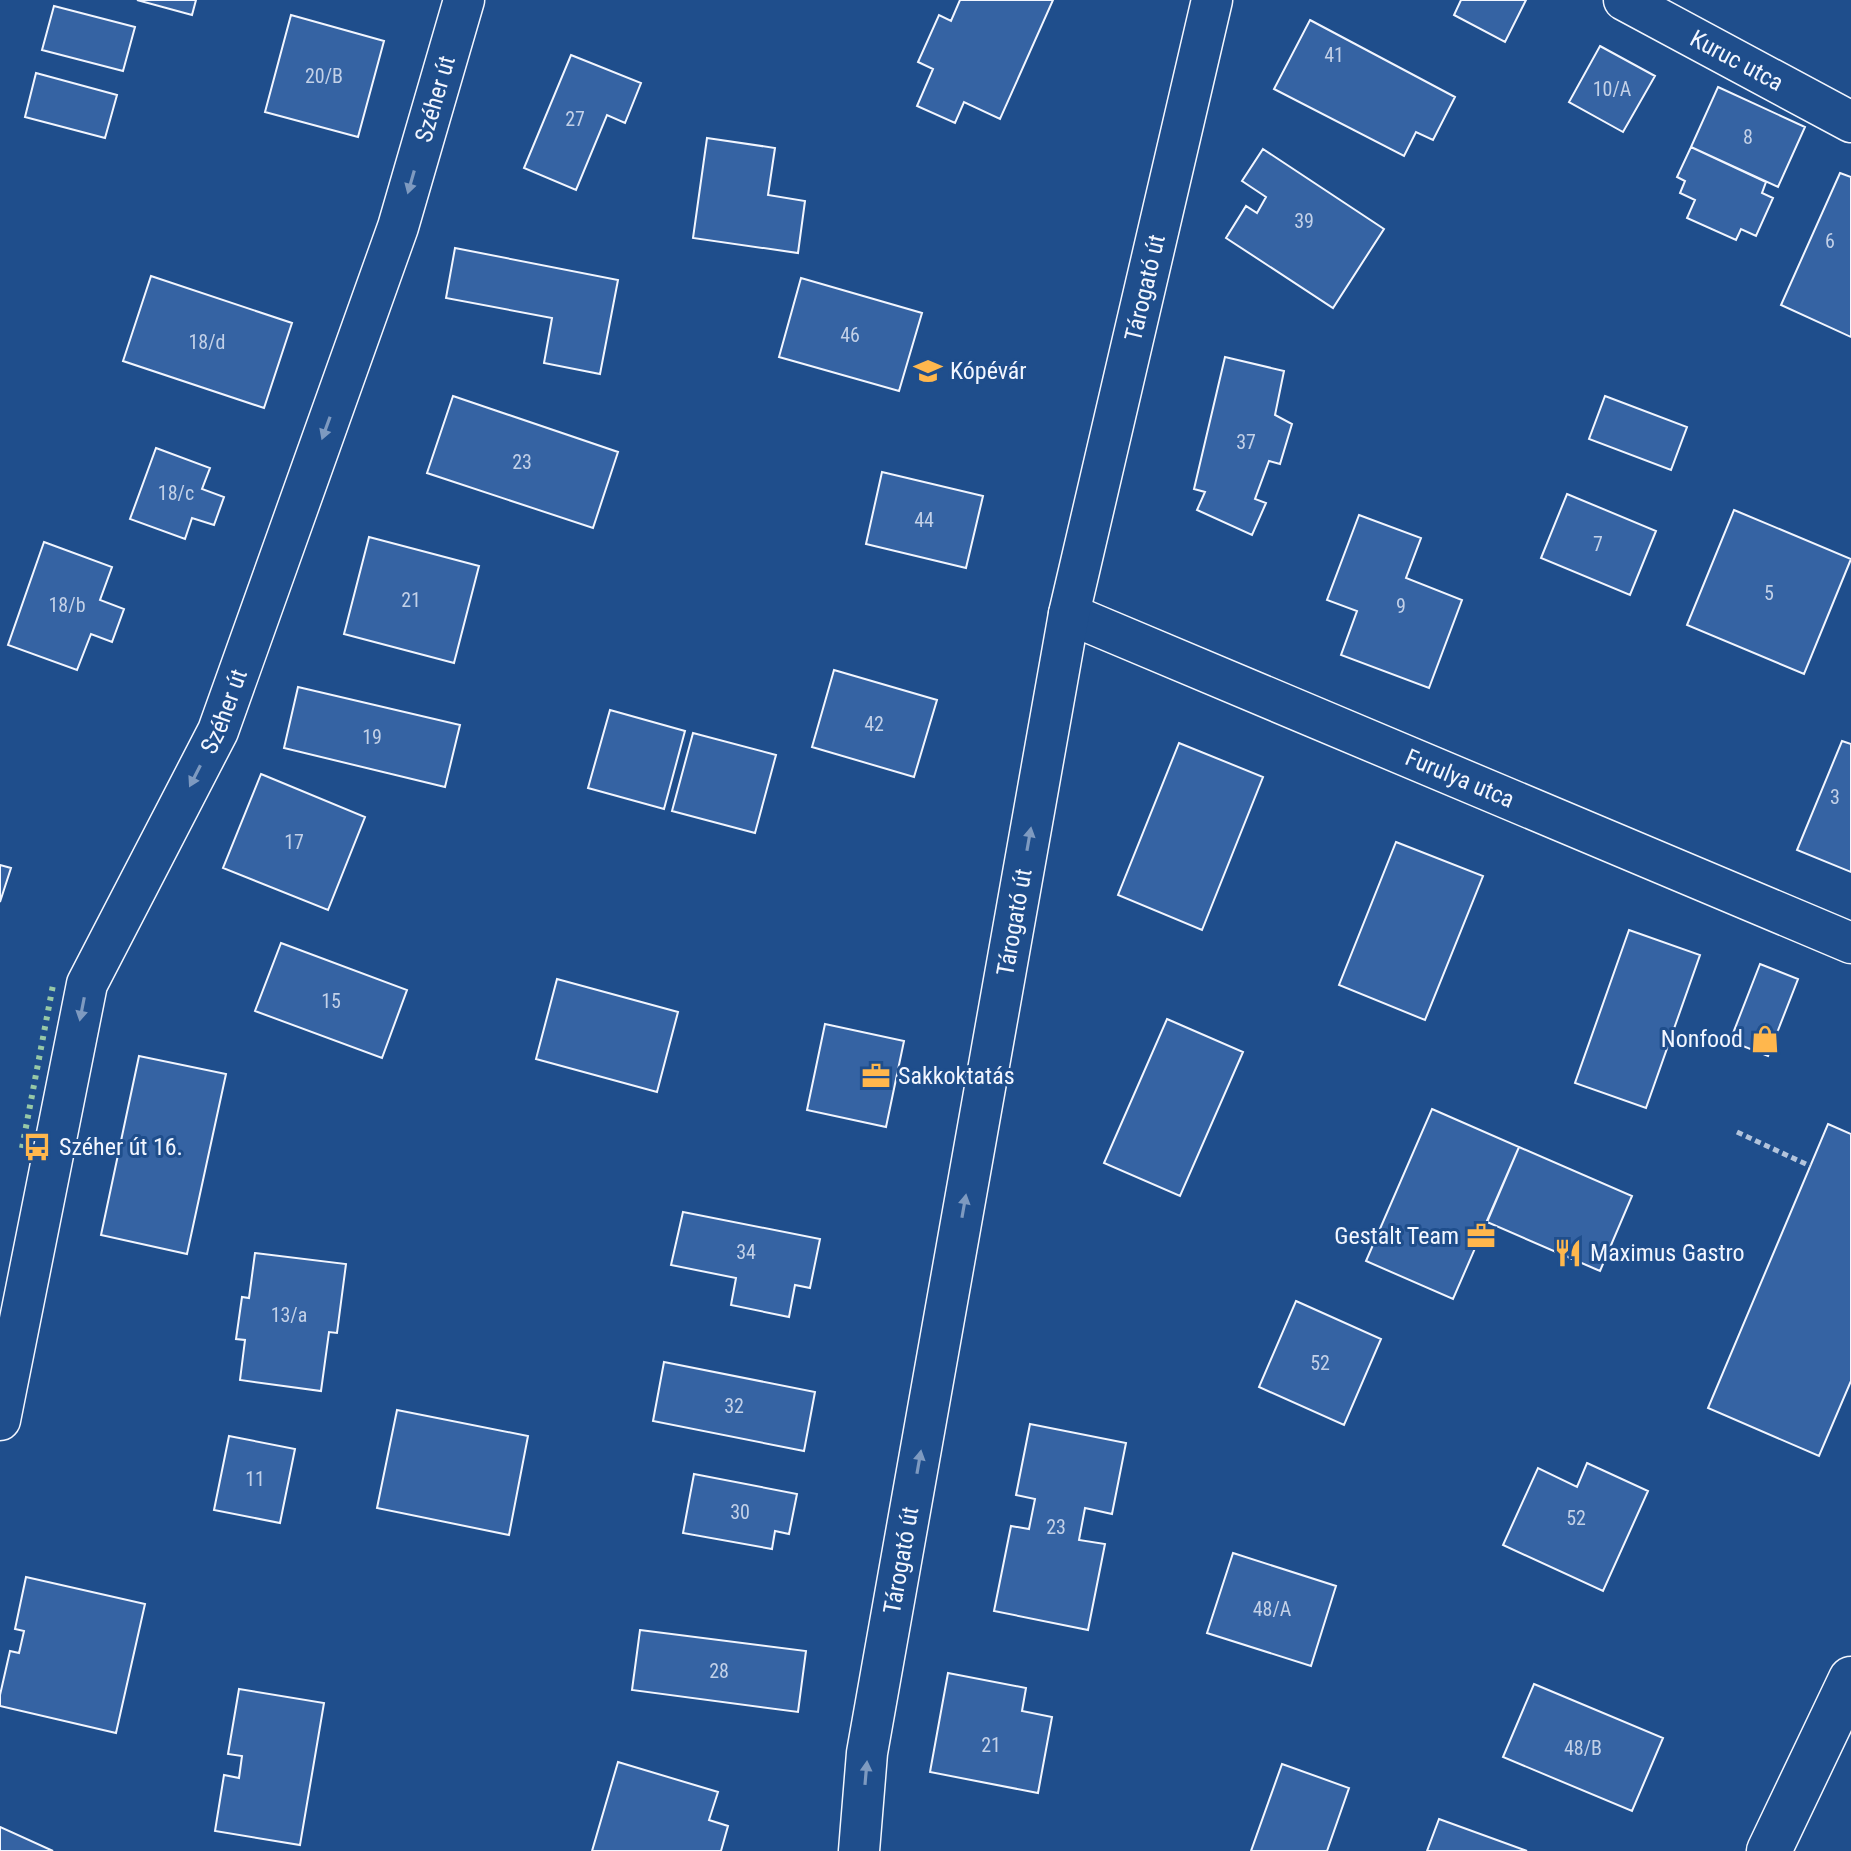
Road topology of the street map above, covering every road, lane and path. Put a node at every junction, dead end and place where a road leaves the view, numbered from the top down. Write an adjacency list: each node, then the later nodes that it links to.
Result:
1 (464, 0): 9 (street, Széher út, one-way to 9)
2 (1212, 0): 5 (street, Tárogató út)
3 (1624, 0): 4 (street, Kuruc utca)
4 (1851, 122)
5 (1069, 614): 6 (street, Furulya utca); 11 (street, Tárogató út, one-way to 5)
6 (1851, 943)
7 (1737, 1132): 8 (path)
8 (1810, 1166)
9 (0, 1420)
10 (1851, 1679): 12 (main road)
11 (859, 1851)
12 (1769, 1851)

